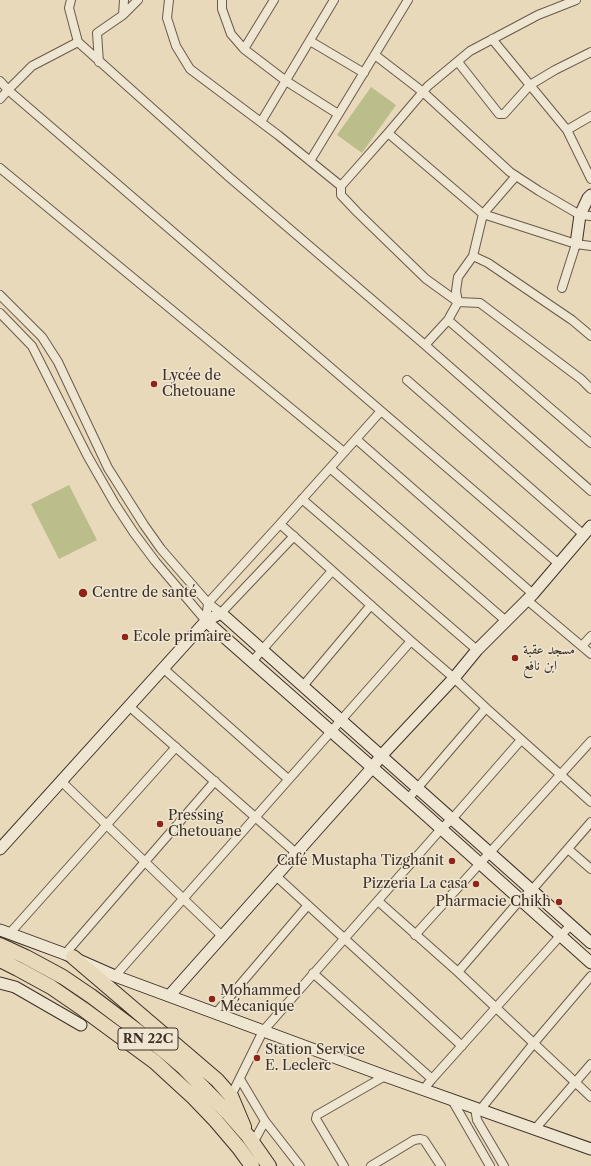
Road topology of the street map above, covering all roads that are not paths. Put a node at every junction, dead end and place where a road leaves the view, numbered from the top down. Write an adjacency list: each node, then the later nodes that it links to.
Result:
1 (71, 0): 13 (street)
2 (124, 0): 10 (street)
3 (138, 0): 10 (street)
4 (169, 0): 28 (street)
5 (222, 0): 14 (street)
6 (274, 0): 14 (street)
7 (334, 0): 12 (street)
8 (408, 0): 16 (street)
9 (576, 0): 11 (street)
10 (122, 15): 17 (street)
11 (492, 39): 18 (street); 22 (street)
12 (310, 40): 19 (street); 21 (street)
13 (78, 42): 17 (street); 23 (street)
14 (244, 50): 21 (street)
15 (591, 52): 22 (street)
16 (375, 55): 19 (street); 24 (street)
17 (99, 62): 49 (street)
18 (458, 62): 22 (street); 24 (street)
19 (364, 73): 26 (street)
20 (0, 81): 23 (street)
21 (286, 81): 26 (street); 28 (street)
22 (530, 85): 29 (street)
23 (8, 90): 25 (street); 53 (street)
24 (422, 92): 30 (street); 33 (street)
25 (0, 100)
26 (338, 114): 31 (street)
27 (591, 116): 29 (street)
28 (261, 122): 31 (street)
29 (567, 130): 34 (street)
30 (388, 133): 35 (street); 37 (street)
31 (310, 161): 35 (street)
32 (0, 168): 56 (street)
33 (516, 176): 37 (street); 38 (street)
34 (591, 179)
35 (341, 186): 44 (street)
36 (591, 195): 38 (main road)
37 (484, 214): 39 (street); 41 (street)
38 (586, 216): 39 (main road)
39 (576, 244): 40 (street); 42 (street)
40 (591, 246)
41 (473, 256): 44 (street); 47 (street)
42 (562, 288)
43 (0, 295): 48 (street)
44 (458, 302): 46 (street); 52 (street)
45 (0, 313): 50 (street)
46 (448, 320): 49 (street); 55 (street)
47 (591, 336)
48 (42, 337): 50 (street); 61 (street)
49 (425, 345): 58 (street)
50 (32, 346): 63 (street)
51 (407, 380): 62 (street)
52 (591, 389)
53 (381, 411): 54 (street); 65 (street)
54 (356, 438): 56 (street); 67 (street)
55 (591, 443)
56 (344, 452): 57 (street)
57 (330, 468): 59 (street); 72 (street)
58 (591, 491)
59 (302, 499): 60 (street); 77 (street)
60 (280, 524): 64 (street); 68 (street)
61 (144, 525): 63 (street); 68 (street)
62 (588, 530): 65 (main road)
63 (134, 533): 71 (street)
64 (294, 536): 66 (street); 70 (street)
65 (559, 564): 67 (main road)
66 (332, 571): 69 (street); 76 (street)
67 (530, 597): 72 (main road); 75 (street)
68 (208, 603): 70 (street); 71 (street)
69 (371, 605): 74 (street); 82 (street)
70 (221, 614): 71 (main road); 76 (main road)
71 (206, 621): 79 (main road); 80 (main road)
72 (506, 621): 77 (main road)
73 (591, 636): 75 (street)
74 (411, 641): 81 (street); 85 (street)
75 (582, 646): 78 (street)
76 (262, 650): 79 (street); 82 (main road)
77 (477, 650): 81 (main road)
78 (591, 654)
79 (252, 662): 86 (main road)
80 (164, 669): 83 (main road); 95 (street)
81 (454, 678): 84 (street); 92 (main road)
82 (303, 686): 85 (main road)
83 (130, 707): 89 (street); 97 (main road)
84 (486, 708): 87 (street); 98 (street)
85 (341, 720): 86 (street); 92 (main road)
86 (331, 732): 93 (main road); 95 (street)
87 (521, 740): 94 (street); 102 (street)
88 (591, 741): 90 (street)
89 (176, 747): 96 (street); 104 (street)
90 (584, 749): 91 (street); 94 (street)
91 (591, 755)
92 (381, 756): 93 (main road); 98 (main road)
93 (372, 768): 99 (main road); 108 (main road)
94 (560, 775): 100 (street); 109 (street)
95 (288, 780): 101 (street)
96 (215, 781): 101 (street); 110 (street)
97 (62, 782): 104 (street); 106 (main road)
98 (417, 788): 99 (street); 102 (main road)
99 (408, 799): 105 (main road)
100 (591, 802)
101 (255, 817): 108 (street); 115 (street)
102 (452, 819): 105 (street); 109 (main road)
103 (591, 822): 107 (street)
104 (106, 825): 110 (street); 120 (street)
105 (441, 829): 111 (main road); 117 (street)
106 (0, 849)
107 (568, 849): 112 (street); 114 (street)
108 (296, 853): 113 (main road)
109 (490, 853): 111 (street); 114 (main road)
110 (144, 862): 115 (street); 127 (street)
111 (480, 864): 116 (main road); 121 (street)
112 (591, 869)
113 (276, 876): 118 (street); 122 (main road)
114 (532, 890): 116 (street); 119 (main road)
115 (183, 899): 122 (street); 132 (street)
116 (520, 900): 123 (main road); 130 (street)
117 (378, 901): 121 (street); 124 (street)
118 (308, 905): 124 (street); 137 (street)
119 (571, 925): 123 (street); 125 (main road)
120 (5, 932): 127 (main road)
121 (415, 935): 130 (street)
122 (222, 936): 135 (main road)
123 (560, 936): 129 (main road); 136 (street)
124 (345, 938): 131 (street); 141 (street)
125 (591, 943)
126 (0, 945): 154 (highway, RN 22C)
127 (69, 955): 132 (main road); 148 (highway)
128 (0, 960): 156 (highway, RN 22C)
129 (591, 963)
130 (458, 972): 136 (street)
131 (313, 973): 139 (street); 145 (street)
132 (115, 976): 135 (main road)
133 (591, 976): 140 (street)
134 (0, 983): 138 (main road)
135 (169, 996): 137 (main road)
136 (496, 1008): 140 (street); 141 (street)
137 (216, 1013): 139 (main road)
138 (81, 1025)
139 (263, 1031): 143 (main road); 144 (street)
140 (534, 1043): 146 (street); 151 (street)
141 (462, 1046): 145 (street)
142 (591, 1064): 146 (street)
143 (384, 1076): 147 (main road); 159 (street)
144 (240, 1079): 148 (street); 152 (street)
145 (432, 1079): 147 (street)
146 (575, 1082): 149 (street); 153 (street)
147 (424, 1090): 150 (main road)
148 (231, 1096): 154 (highway)
149 (591, 1097)
150 (452, 1100): 151 (main road); 162 (street)
151 (478, 1109): 153 (main road); 163 (street)
152 (265, 1121): 154 (street); 158 (street)
153 (535, 1130): 155 (main road)
154 (251, 1140): 157 (highway, RN 22C)
155 (591, 1149)
156 (252, 1166)
157 (269, 1166)
158 (300, 1166)
159 (344, 1166)
160 (371, 1166): 161 (street)
161 (441, 1166)
162 (490, 1166)
163 (504, 1166)

